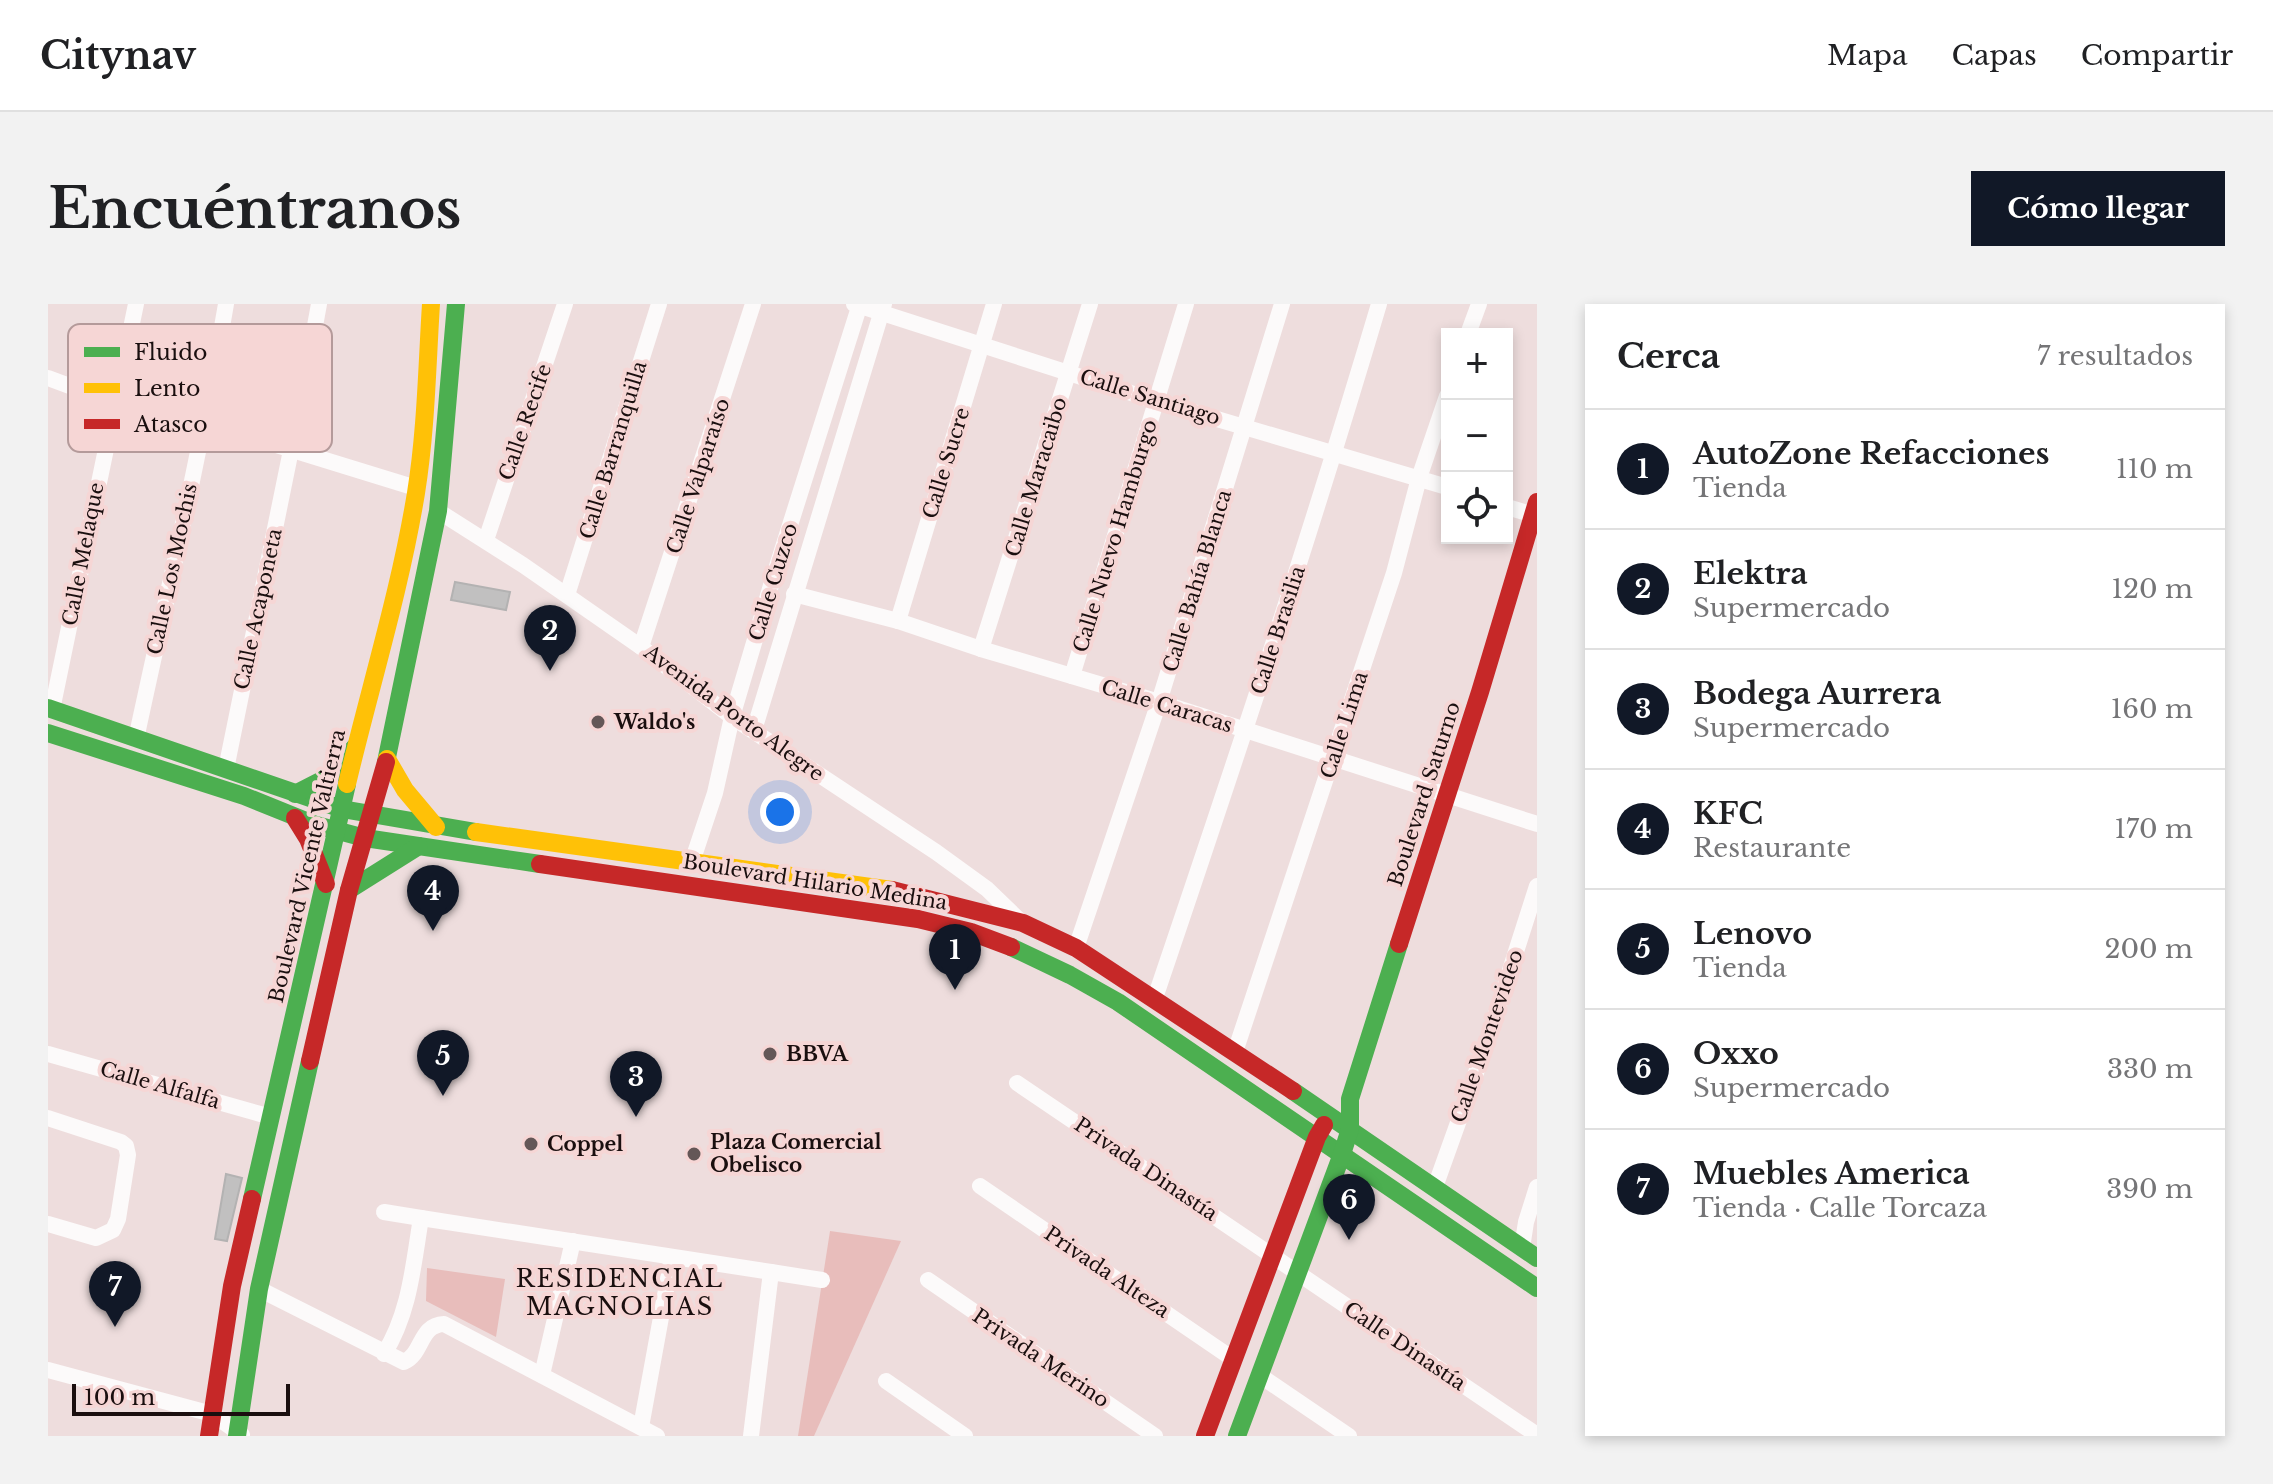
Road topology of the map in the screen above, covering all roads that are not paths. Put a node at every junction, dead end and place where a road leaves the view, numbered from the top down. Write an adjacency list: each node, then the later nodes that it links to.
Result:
1 (136, 304): 16 (street, Calle Melaque)
2 (226, 304): 17 (street, Calle Los Mochis)
3 (431, 304): 33 (main road, Boulevard Vicente Valtierra)
4 (456, 304): 35 (main road)
5 (565, 304): 37 (street, Calle Recife)
6 (659, 304): 39 (street, Calle Barranquilla)
7 (753, 304): 41 (street, Calle Valparaíso)
8 (994, 304): 19 (street, Calle Sucre)
9 (1090, 304): 20 (street, Calle Maracaibo)
10 (1186, 304): 24 (street, Calle Nuevo Hamburgo)
11 (1282, 304): 25 (street, Calle Bahía Blanca)
12 (1379, 304): 30 (street, Calle Brasilia)
13 (1479, 304): 18 (street)
14 (858, 305): 15 (street, Calle Santiago); 46 (street, Calle Cuzco)
15 (883, 308): 19 (street, Calle Santiago); 38 (street, Calle Cuzco)
16 (132, 324)
17 (222, 324)
18 (1470, 328)
19 (981, 344): 20 (street, Calle Santiago); 40 (street, Calle Sucre)
20 (1068, 372): 24 (street, Calle Santiago); 42 (street, Calle Maracaibo)
21 (48, 378): 22 (street)
22 (68, 385)
23 (1446, 400): 31 (street, Calle Lima)
24 (1156, 401): 25 (street, Calle Santiago); 43 (street, Calle Nuevo Hamburgo)
25 (1245, 425): 30 (street, Calle Santiago); 44 (street, Calle Bahía Blanca)
26 (104, 452): 45 (street, Calle Melaque)
27 (197, 452): 50 (street, Calle Los Mochis)
28 (291, 452): 54 (street, Calle Acaponeta)
29 (298, 452): 33 (street)
30 (1335, 453): 31 (street, Calle Santiago); 48 (street, Calle Brasilia)
31 (1419, 478): 32 (street, Calle Santiago); 52 (street, Calle Lima)
32 (1441, 485)
33 (416, 488): 51 (main road, Boulevard Vicente Valtierra)
34 (1513, 508): 36 (street)
35 (438, 511): 37 (street, Avenida Porto Alegre); 53 (main road)
36 (1536, 511): 56 (main road, Boulevard Saturno)
37 (486, 540): 39 (street, Avenida Porto Alegre)
38 (794, 594): 40 (street, Calle Caracas); 47 (street, Calle Cuzco)
39 (567, 595): 41 (street, Avenida Porto Alegre)
40 (898, 621): 42 (street, Calle Caracas)
41 (641, 647): 46 (street, Avenida Porto Alegre)
42 (981, 649): 43 (street, Calle Caracas)
43 (1072, 676): 44 (street, Calle Caracas)
44 (1159, 702): 48 (street, Calle Caracas); 70 (street, Calle Bahía Blanca)
45 (50, 709): 50 (main road, Boulevard Hilario Medina)
46 (732, 717): 47 (street, Avenida Porto Alegre); 65 (street, Calle Cuzco)
47 (754, 730): 69 (street, Avenida Porto Alegre)
48 (1246, 731): 52 (street, Calle Caracas); 71 (street, Calle Brasilia)
49 (48, 733): 59 (main road, Boulevard Hilario Medina)
50 (136, 739): 54 (main road, Boulevard Hilario Medina)
51 (360, 739): 55 (main road); 57 (main road, Boulevard Vicente Valtierra)
52 (1333, 758): 56 (street, Calle Caracas); 72 (street, Calle Lima)
53 (387, 759): 58 (main road); 61 (main road)
54 (226, 769): 55 (main road, Boulevard Hilario Medina)
55 (295, 794): 57 (main road, Boulevard Hilario Medina)
56 (1446, 795): 60 (street, Calle Caracas); 75 (main road, Boulevard Saturno)
57 (342, 809): 58 (main road, Boulevard Hilario Medina); 62 (main road, Boulevard Vicente Valtierra)
58 (370, 815): 61 (main road, Boulevard Hilario Medina); 63 (main road)
59 (295, 818): 62 (main road, Boulevard Hilario Medina); 66 (main road)
60 (1537, 824)
61 (436, 827): 65 (main road, Boulevard Hilario Medina)
62 (335, 831): 63 (main road, Boulevard Hilario Medina); 66 (main road, Boulevard Vicente Valtierra)
63 (365, 838): 64 (main road, Boulevard Hilario Medina); 68 (main road)
64 (419, 846): 68 (main road); 80 (main road, Boulevard Hilario Medina)
65 (692, 862): 69 (main road, Boulevard Hilario Medina)
66 (326, 884): 77 (main road, Boulevard Vicente Valtierra)
67 (1537, 886): 83 (street, Calle Montevideo)
68 (349, 890): 97 (main road)
69 (1023, 923): 70 (main road, Boulevard Hilario Medina)
70 (1076, 948): 71 (main road, Boulevard Hilario Medina)
71 (1155, 998): 72 (main road, Boulevard Hilario Medina)
72 (1235, 1052): 76 (main road, Boulevard Hilario Medina)
73 (48, 1054): 77 (street, Calle Alfalfa)
74 (1017, 1083): 90 (street, Privada Dinastía)
75 (1350, 1099): 76 (main road); 79 (main road, Boulevard Saturno)
76 (1329, 1116): 79 (main road, Boulevard Hilario Medina); 80 (main road)
77 (271, 1117): 104 (main road, Boulevard Vicente Valtierra)
78 (48, 1118): 87 (street)
79 (1350, 1129): 81 (main road, Boulevard Saturno); 83 (main road, Boulevard Hilario Medina)
80 (1317, 1137): 81 (main road, Boulevard Hilario Medina); 90 (main road)
81 (1342, 1154): 93 (main road, Boulevard Saturno); 96 (main road, Boulevard Hilario Medina)
82 (980, 1186): 99 (street, Privada Alteza)
83 (1435, 1187): 89 (main road, Boulevard Hilario Medina)
84 (1537, 1187): 89 (street)
85 (384, 1212): 86 (street)
86 (421, 1218): 88 (street); 98 (street)
87 (48, 1224)
88 (573, 1241): 91 (street); 101 (street)
89 (1530, 1253)
90 (1274, 1255): 93 (street, Calle Dinastía); 99 (main road)
91 (672, 1257): 92 (street); 105 (street)
92 (771, 1272): 94 (street); 110 (street)
93 (1298, 1274): 102 (main road, Boulevard Saturno); 107 (street, Calle Dinastía)
94 (822, 1280)
95 (928, 1280): 112 (street, Privada Merino)
96 (1537, 1288)
97 (259, 1289): 98 (street); 106 (main road)
98 (384, 1354): 101 (street)
99 (1233, 1359): 113 (main road)
100 (48, 1370): 104 (street)
101 (542, 1375): 105 (street)
102 (1259, 1375): 114 (main road, Boulevard Saturno); 115 (street)
103 (886, 1381): 111 (street)
104 (212, 1414): 106 (street); 108 (main road, Boulevard Vicente Valtierra)
105 (641, 1427): 109 (street)
106 (239, 1434)
107 (1533, 1435)
108 (209, 1436)
109 (657, 1436)
110 (751, 1436)
111 (965, 1436)
112 (1155, 1436)
113 (1205, 1436)
114 (1237, 1436)
115 (1349, 1436)

